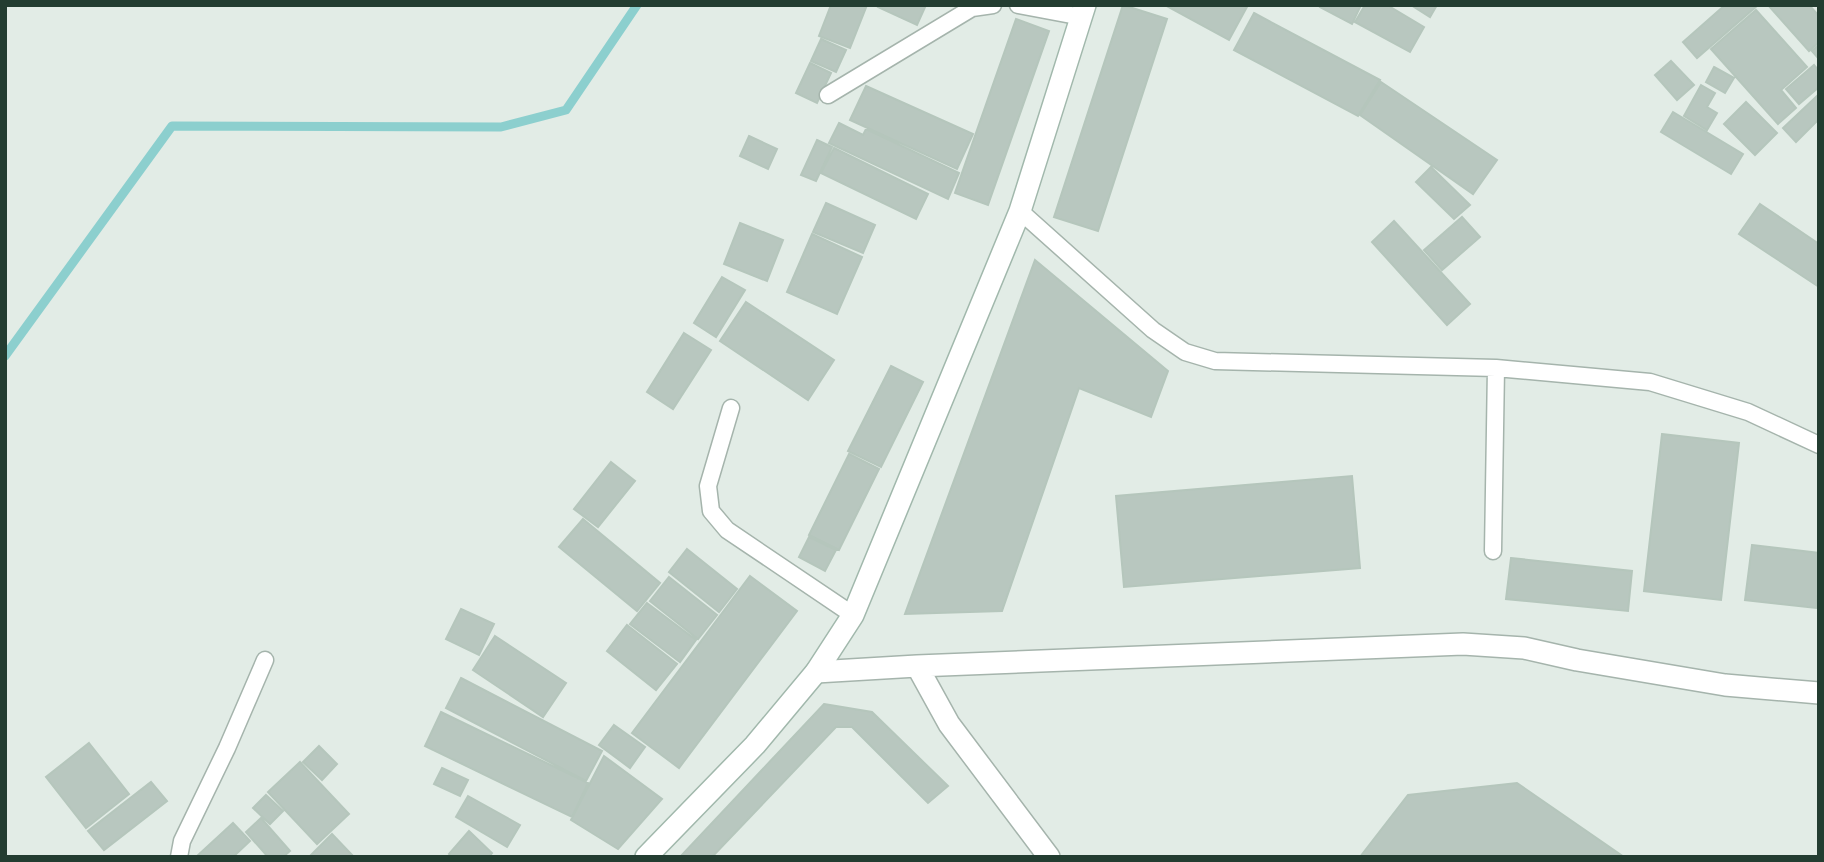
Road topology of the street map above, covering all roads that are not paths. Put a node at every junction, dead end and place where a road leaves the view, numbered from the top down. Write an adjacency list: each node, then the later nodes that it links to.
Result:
1 (993, 5): 4 (lane)
2 (1018, 5): 3 (lane)
3 (1084, 11): 5 (street)
4 (828, 95)
5 (1020, 211): 6 (lane); 10 (street)
6 (1496, 369): 8 (lane); 9 (lane)
7 (731, 408): 10 (lane)
8 (1819, 445)
9 (1493, 551)
10 (853, 615): 13 (street)
11 (265, 660): 15 (lane)
12 (917, 666): 13 (street); 14 (street); 17 (street)
13 (816, 672): 16 (street)
14 (1819, 692)
15 (178, 857)
16 (646, 857)
17 (1049, 857)

